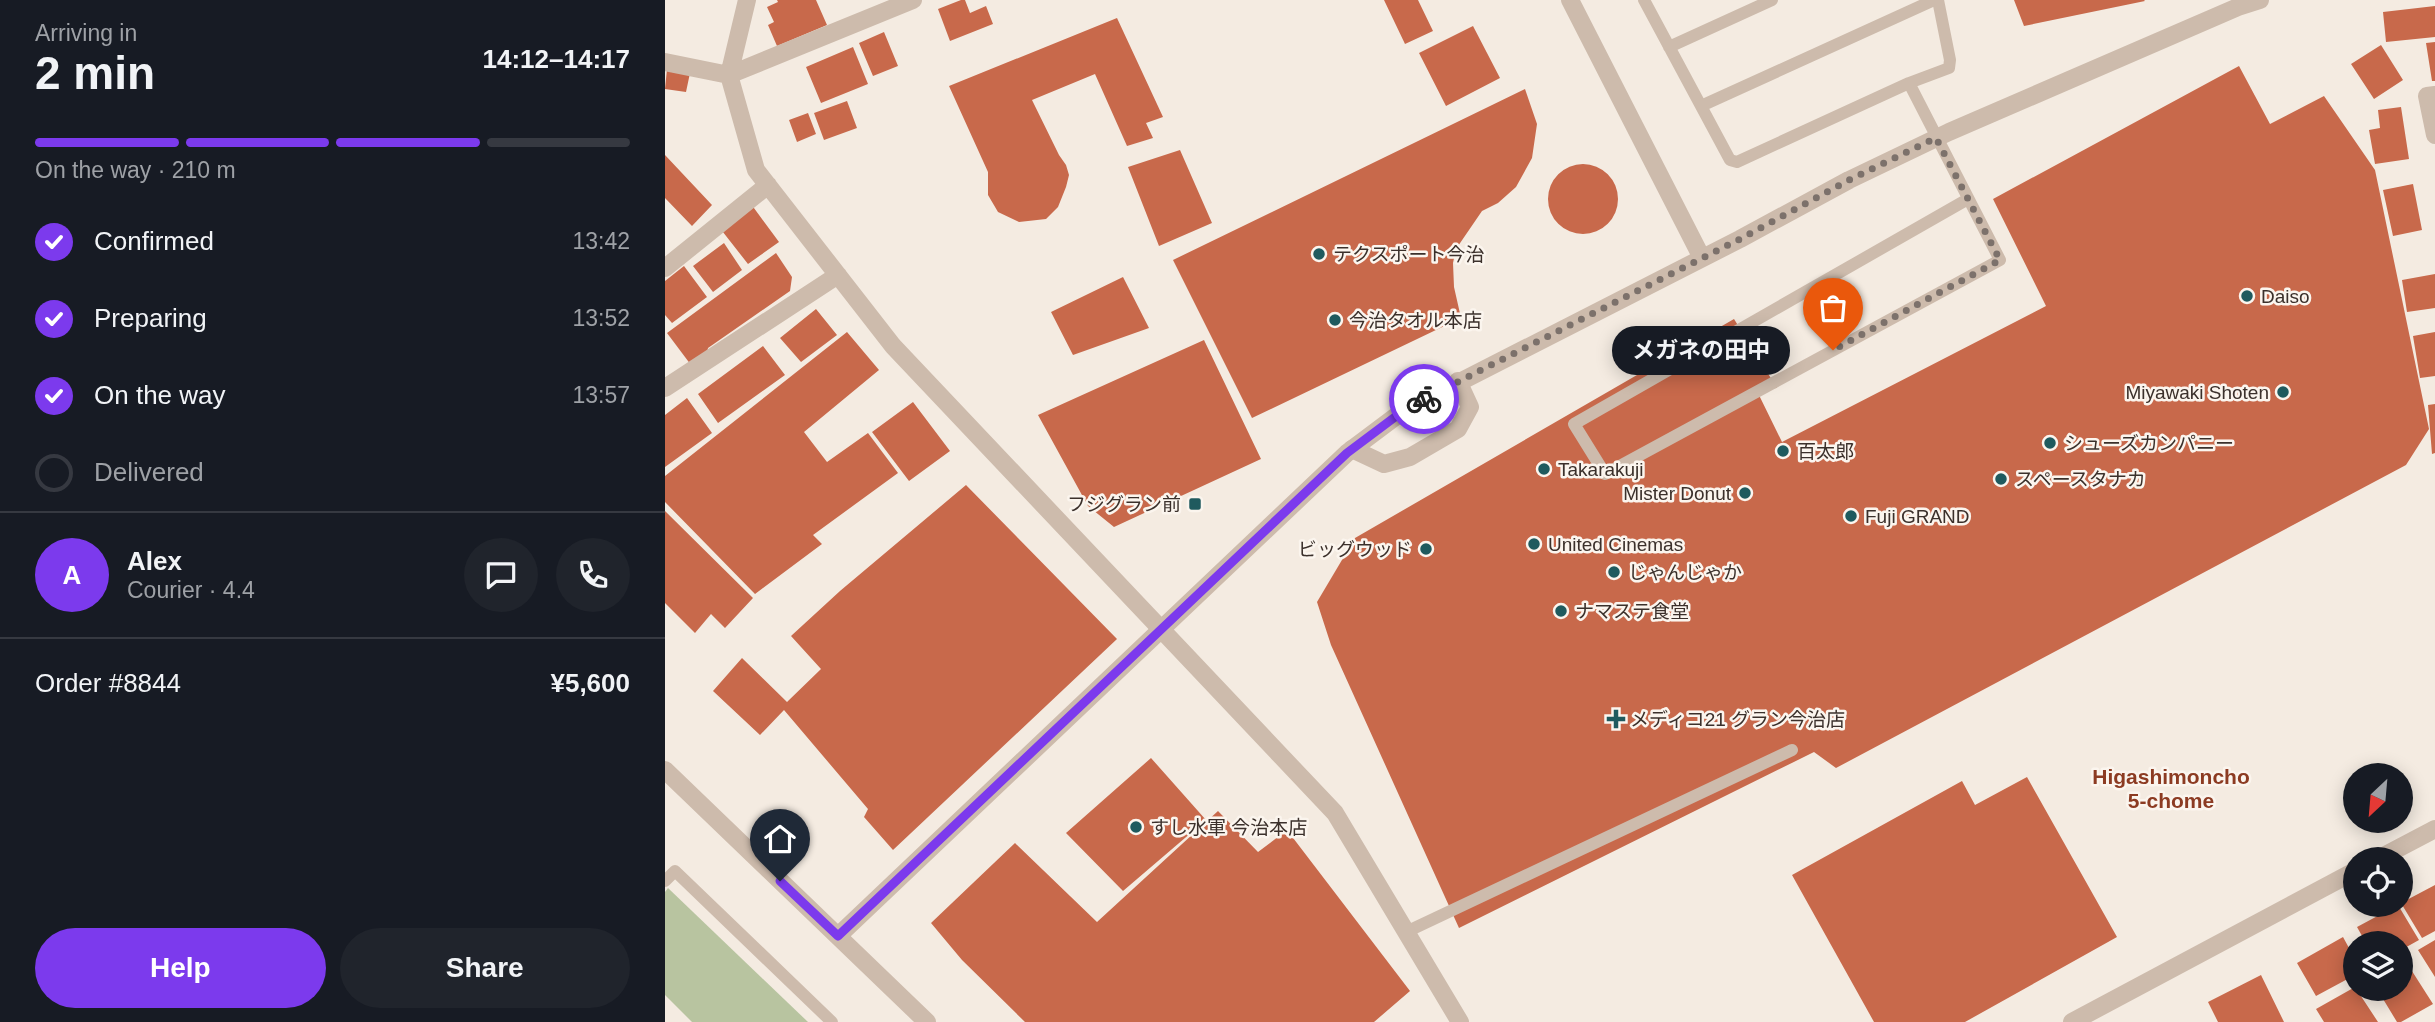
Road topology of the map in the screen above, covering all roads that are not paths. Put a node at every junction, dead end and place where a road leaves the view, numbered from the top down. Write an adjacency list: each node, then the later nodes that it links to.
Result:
1 (747, 0): 10 (street)
2 (913, 0): 10 (street)
3 (1570, 0): 18 (street)
4 (1644, 0): 8 (lane)
5 (1772, 0): 8 (lane)
6 (1936, 0): 11 (lane); 13 (lane)
7 (2260, 0): 15 (street)
8 (1669, 47): 13 (lane)
9 (665, 62): 10 (street)
10 (729, 75): 16 (street)
11 (1909, 83): 13 (lane); 15 (lane)
12 (2435, 95): 14 (street)
13 (1701, 106)
14 (2435, 135)
15 (1936, 138): 17 (lane); 18 (street)
16 (768, 185): 19 (street); 20 (street)
17 (1968, 199): 17 (lane)
18 (1702, 258): 21 (street)
19 (665, 268)
20 (838, 275): 22 (street); 24 (street)
21 (1458, 381): 23 (street); 23 (street)
22 (665, 388)
23 (1352, 449): 24 (street)
24 (1160, 630): 31 (street); 32 (street)
25 (1792, 750): 31 (lane)
26 (665, 770): 32 (street)
27 (2435, 829): 28 (street)
28 (2401, 847)
29 (2343, 877): 36 (street)
30 (665, 881): 33 (lane)
31 (1406, 932): 35 (street)
32 (838, 936): 34 (street)
33 (832, 1022)
34 (927, 1022)
35 (1461, 1022)
36 (2072, 1022)

